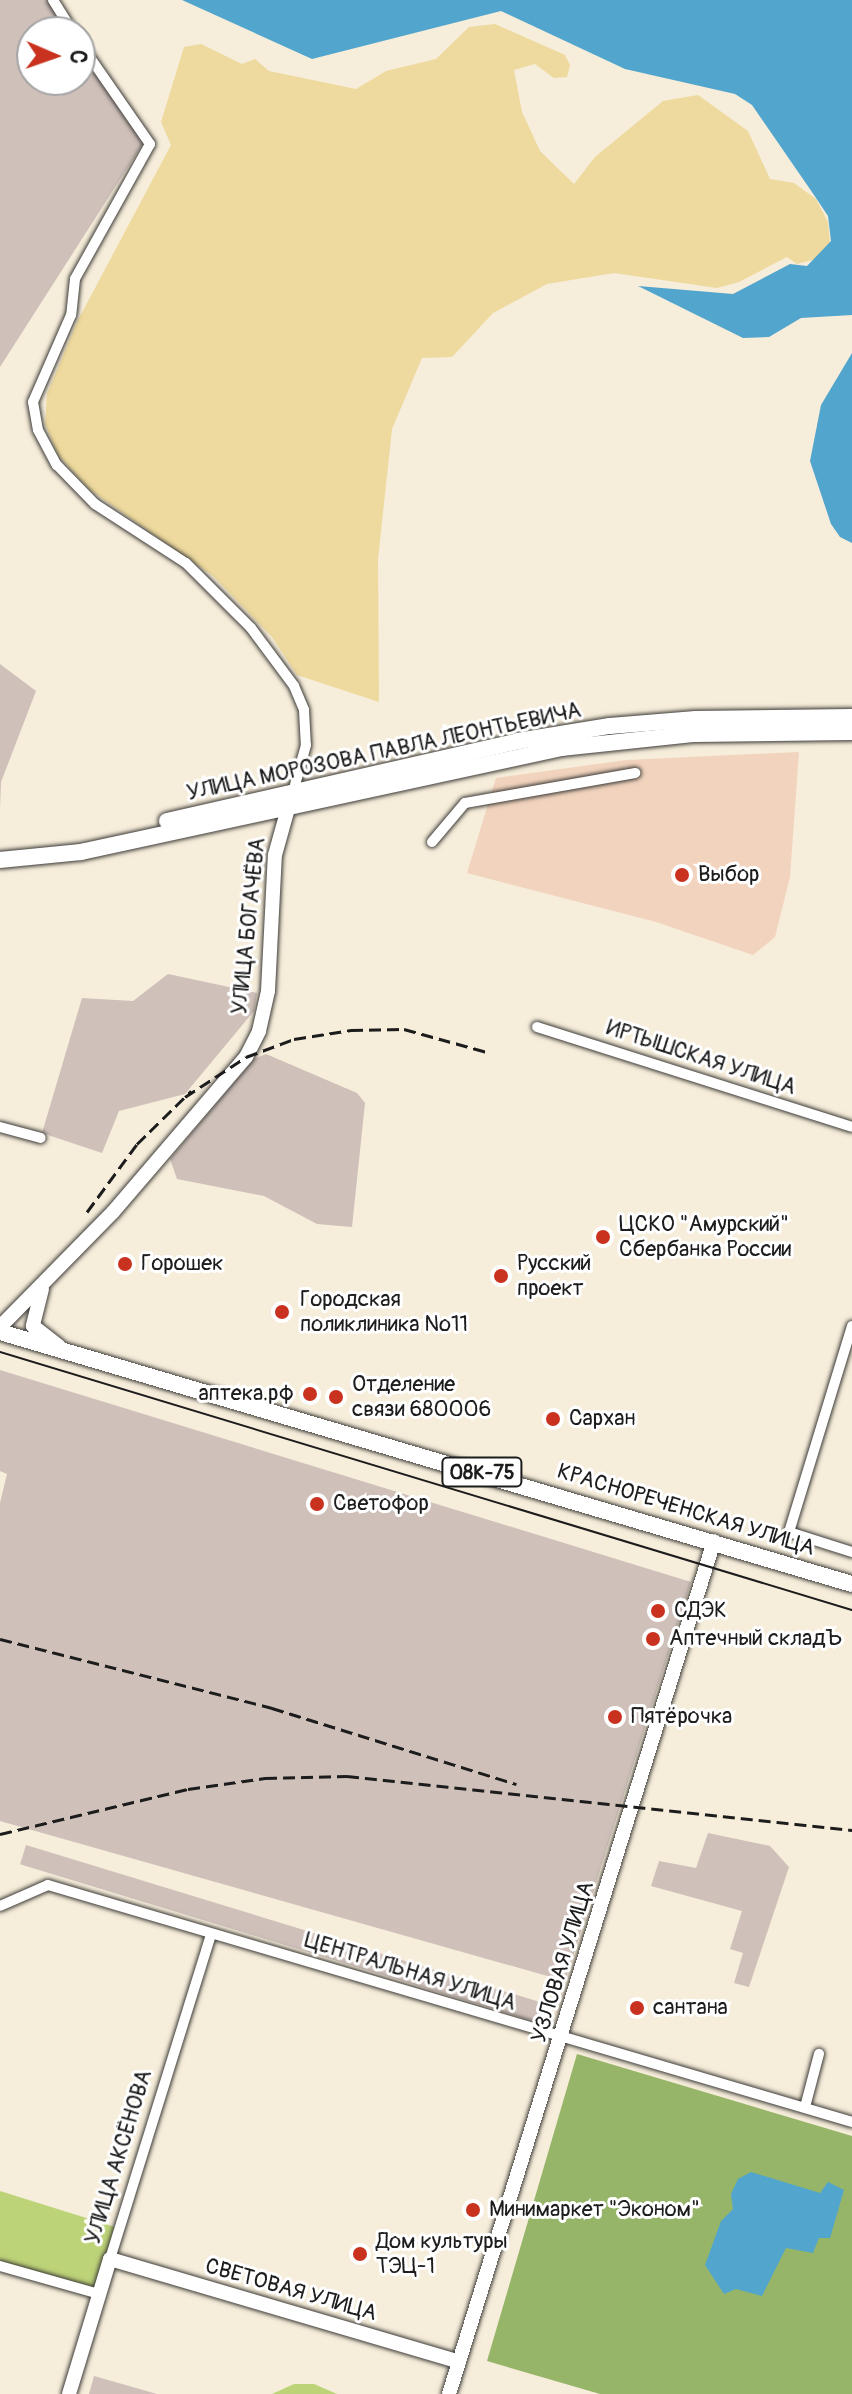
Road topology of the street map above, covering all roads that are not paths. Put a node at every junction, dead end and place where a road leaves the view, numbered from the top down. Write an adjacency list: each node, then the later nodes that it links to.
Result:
1 (96, 66): 5 (street, УЛИЦА БОГАЧЁВА)
2 (852, 717): 5 (main road, УЛИЦА МОРОЗОВА ПАВЛА ЛЕОНТЬЕВИЧА)
3 (852, 732): 5 (main road, УЛИЦА МОРОЗОВА ПАВЛА ЛЕОНТЬЕВИЧА)
4 (635, 773): 6 (street)
5 (291, 798): 7 (main road, УЛИЦА МОРОЗОВА ПАВЛА ЛЕОНТЬЕВИЧА); 12 (street, УЛИЦА БОГАЧЁВА)
6 (432, 842)
7 (0, 860)
8 (537, 1027): 10 (street, ИРТЫШСКАЯ УЛИЦА)
9 (0, 1127): 11 (street)
10 (852, 1127)
11 (41, 1138)
12 (43, 1285): 14 (street, УЛИЦА БОГАЧЁВА); 15 (street)
13 (852, 1326): 17 (street)
14 (0, 1330): 15 (main road, КРАСНОРЕЧЕНСКАЯ УЛИЦА / 08К-75)
15 (71, 1354): 16 (main road, КРАСНОРЕЧЕНСКАЯ УЛИЦА / 08К-75)
16 (714, 1541): 18 (main road, КРАСНОРЕЧЕНСКАЯ УЛИЦА / 08К-75); 21 (street, УЗЛОВАЯ УЛИЦА)
17 (852, 1552)
18 (852, 1584)
19 (0, 1906): 20 (street, ЦЕНТРАЛЬНАЯ УЛИЦА)
20 (211, 1934): 21 (street, ЦЕНТРАЛЬНАЯ УЛИЦА); 25 (street, УЛИЦА АКСЁНОВА)
21 (562, 2039): 23 (street, ЦЕНТРАЛЬНАЯ УЛИЦА); 28 (street, УЗЛОВАЯ УЛИЦА)
22 (819, 2054): 23 (street)
23 (805, 2107): 24 (street, ЦЕНТРАЛЬНАЯ УЛИЦА)
24 (852, 2122)
25 (110, 2259): 27 (street, УЛИЦА АКСЁНОВА); 28 (street, СВЕТОВАЯ УЛИЦА)
26 (0, 2266): 27 (street)
27 (99, 2294): 29 (street, УЛИЦА АКСЁНОВА)
28 (459, 2362): 30 (street, УЗЛОВАЯ УЛИЦА)
29 (69, 2394)
30 (449, 2394)

